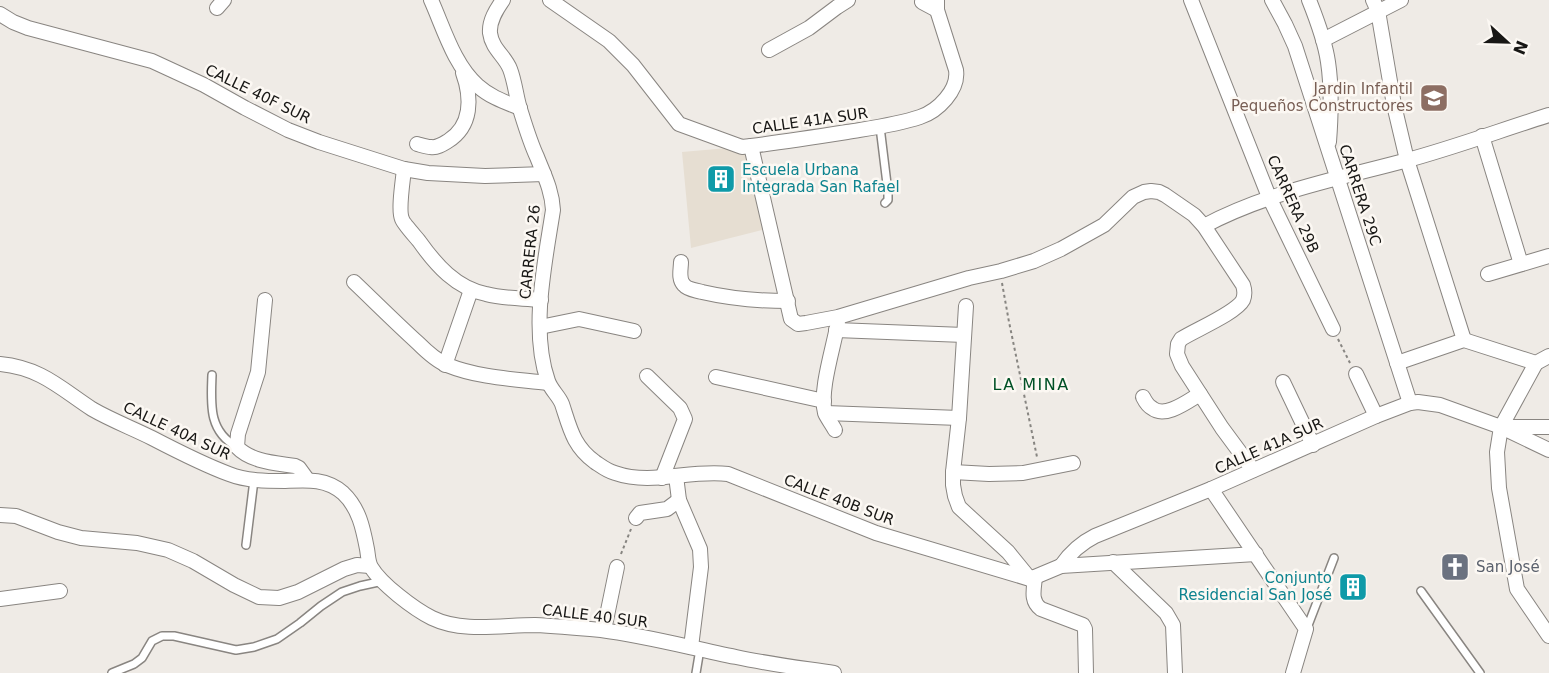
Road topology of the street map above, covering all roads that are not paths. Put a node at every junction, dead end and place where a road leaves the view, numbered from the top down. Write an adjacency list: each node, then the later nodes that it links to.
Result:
1 (431, 0): 15 (street)
2 (503, 0): 16 (street, CARRERA 26)
3 (550, 0): 21 (street, CALLE 41A SUR)
4 (1191, 0): 27 (street, CARRERA 29B)
5 (1272, 0): 22 (street, CARRERA 29C)
6 (1309, 0): 13 (street)
7 (1401, 0): 11 (street)
8 (840, 2): 14 (street)
9 (921, 2): 10 (street)
10 (937, 5): 18 (street, CALLE 41A SUR)
11 (1376, 5): 13 (street); 23 (street)
12 (0, 14): 24 (street, CALLE 40F SUR)
13 (1323, 40): 22 (street)
14 (769, 50)
15 (460, 65): 16 (street); 20 (street)
16 (520, 108): 25 (street, CARRERA 26)
17 (1549, 115): 19 (street)
18 (880, 127): 21 (street, CALLE 41A SUR); 28 (lane)
19 (1482, 136): 23 (street); 32 (street)
20 (417, 144)
21 (751, 147): 38 (street)
22 (1329, 150): 26 (street, CARRERA 29C)
23 (1407, 160): 26 (street); 45 (street)
24 (404, 169): 25 (street, CALLE 40F SUR); 35 (street)
25 (544, 174): 37 (street, CARRERA 26)
26 (1337, 177): 27 (street); 47 (street, CARRERA 29C)
27 (1269, 197): 29 (street); 42 (street, CARRERA 29B)
28 (885, 203)
29 (1204, 226): 40 (street); 57 (street)
30 (1549, 256): 32 (street)
31 (681, 262): 38 (street)
32 (1521, 264): 33 (street)
33 (1488, 274)
34 (354, 282): 50 (street)
35 (471, 290): 37 (street); 50 (street)
36 (265, 300): 67 (street)
37 (541, 300): 41 (street, CARRERA 26)
38 (788, 301): 40 (street)
39 (966, 306): 44 (street)
40 (837, 323): 44 (street); 60 (street)
41 (540, 327): 43 (street); 56 (street, CARRERA 26)
42 (1333, 329)
43 (634, 331)
44 (964, 334): 62 (street)
45 (1464, 340): 47 (street); 48 (street)
46 (1549, 356): 48 (street)
47 (1397, 363): 59 (street, CARRERA 29C)
48 (1536, 363): 63 (street)
49 (0, 364): 75 (street, CALLE 40A SUR)
50 (445, 365): 56 (street)
51 (1356, 374): 61 (street)
52 (212, 375): 67 (lane)
53 (647, 376): 73 (street)
54 (716, 377): 60 (street)
55 (1283, 382): 66 (street)
56 (548, 383): 70 (street, CARRERA 26)
57 (1200, 394): 58 (street); 71 (street)
58 (1143, 397)
59 (1410, 403): 61 (street, CALLE 41A SUR); 63 (street, CALLE 41A SUR)
60 (825, 407): 62 (street); 65 (street)
61 (1376, 416): 66 (street, CALLE 41A SUR)
62 (958, 418): 72 (street)
63 (1501, 427): 64 (street); 68 (street); 94 (street)
64 (1549, 427)
65 (835, 430)
66 (1312, 445): 71 (street, CALLE 41A SUR)
67 (237, 447): 74 (street)
68 (1549, 450)
69 (1073, 463): 72 (street)
70 (603, 468): 73 (street, CALLE 40B SUR)
71 (1253, 470): 76 (street, CALLE 41A SUR)
72 (953, 472): 87 (street)
73 (669, 477): 77 (street); 87 (street, CALLE 40B SUR)
74 (307, 479): 75 (street, CALLE 40A SUR); 84 (street, CALLE 40A SUR)
75 (254, 480): 80 (lane)
76 (1211, 489): 81 (street); 85 (street, CALLE 41A SUR)
77 (679, 500): 79 (street); 95 (street)
78 (0, 515): 84 (street)
79 (636, 518)
80 (246, 545)
81 (1256, 554): 83 (street); 92 (street)
82 (1334, 558): 92 (lane)
83 (1113, 562): 85 (street); 101 (street)
84 (370, 566): 88 (street, CALLE 40 SUR)
85 (1061, 566): 87 (street)
86 (617, 567): 93 (street)
87 (1033, 578): 100 (street)
88 (383, 581): 93 (street, CALLE 40 SUR); 97 (lane)
89 (60, 591): 91 (street)
90 (1421, 591): 103 (lane)
91 (0, 599)
92 (1306, 629): 102 (street)
93 (604, 630): 95 (street, CALLE 40 SUR)
94 (1549, 636)
95 (695, 648): 96 (street, CALLE 40 SUR); 98 (lane)
96 (783, 669): 99 (street, CALLE 40 SUR)
97 (112, 673)
98 (696, 673)
99 (834, 673)
100 (1086, 673)
101 (1175, 673)
102 (1293, 673)
103 (1480, 673)

